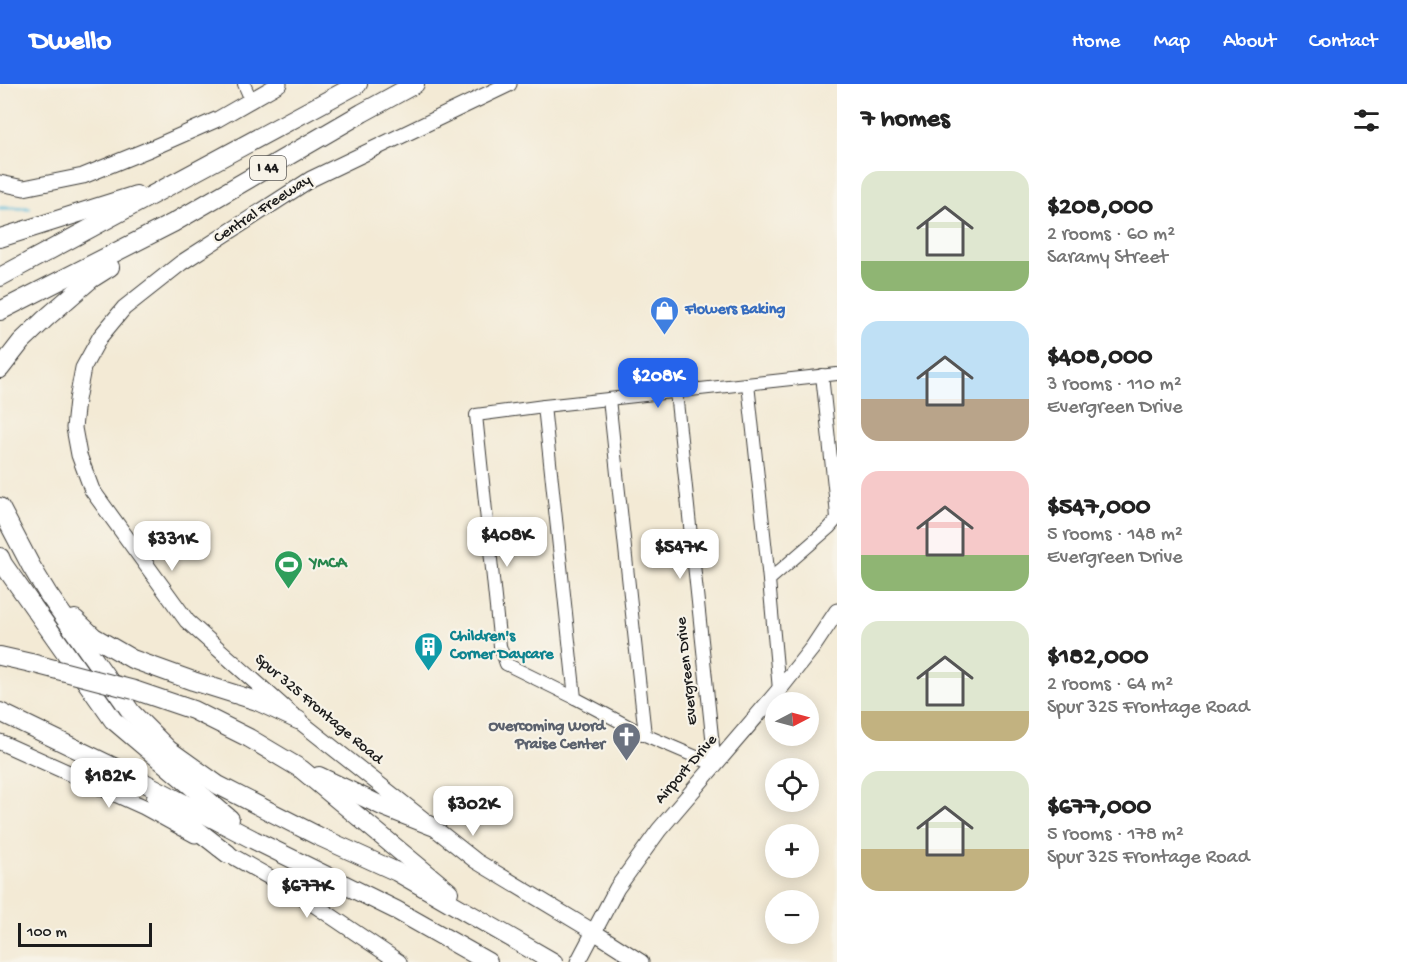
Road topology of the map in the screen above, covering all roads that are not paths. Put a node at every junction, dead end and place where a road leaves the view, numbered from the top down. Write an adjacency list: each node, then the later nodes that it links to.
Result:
1 (244, 84): 6 (street)
2 (279, 84): 6 (main road)
3 (358, 84): 8 (highway, I 44)
4 (415, 84): 9 (highway, Central Freeway / I 44)
5 (509, 84): 19 (main road, Central Freeway)
6 (251, 100): 7 (main road)
7 (0, 183)
8 (172, 184): 10 (highway); 11 (highway, I 44)
9 (173, 224): 12 (highway, Central Freeway / I 44); 13 (highway)
10 (0, 238)
11 (0, 277)
12 (0, 311)
13 (0, 369)
14 (837, 374): 15 (street)
15 (822, 375): 16 (street); 23 (street)
16 (748, 384): 17 (street); 23 (street)
17 (676, 392): 18 (street); 33 (street, Evergreen Drive)
18 (609, 399): 20 (street); 31 (street)
19 (77, 400): 30 (main road, Spur 325 Frontage Road)
20 (544, 406): 28 (street); 28 (street, Evergreen Drive)
21 (0, 507): 24 (highway)
22 (0, 557): 37 (highway)
23 (769, 580): 27 (street)
24 (48, 594): 30 (highway); 39 (highway)
25 (837, 611): 27 (main road, Airport Drive)
26 (0, 656): 34 (highway, bridge)
27 (779, 690): 33 (main road, Airport Drive)
28 (575, 698): 31 (street, Evergreen Drive)
29 (0, 712): 35 (highway)
30 (298, 720): 36 (main road, Spur 325 Frontage Road)
31 (645, 735): 33 (street, Evergreen Drive)
32 (0, 742): 38 (main road)
33 (715, 765): 40 (main road, Airport Drive)
34 (301, 769): 36 (highway); 39 (highway)
35 (122, 771): 37 (highway); 38 (highway)
36 (432, 826): 40 (main road, Spur 325 Frontage Road)
37 (254, 840): 43 (highway)
38 (228, 854): 42 (main road)
39 (487, 924): 44 (highway)
40 (594, 932): 41 (main road, Airport Drive); 45 (main road, Spur 325 Frontage Road)
41 (581, 956)
42 (399, 962)
43 (489, 962)
44 (553, 962)
45 (641, 962)

